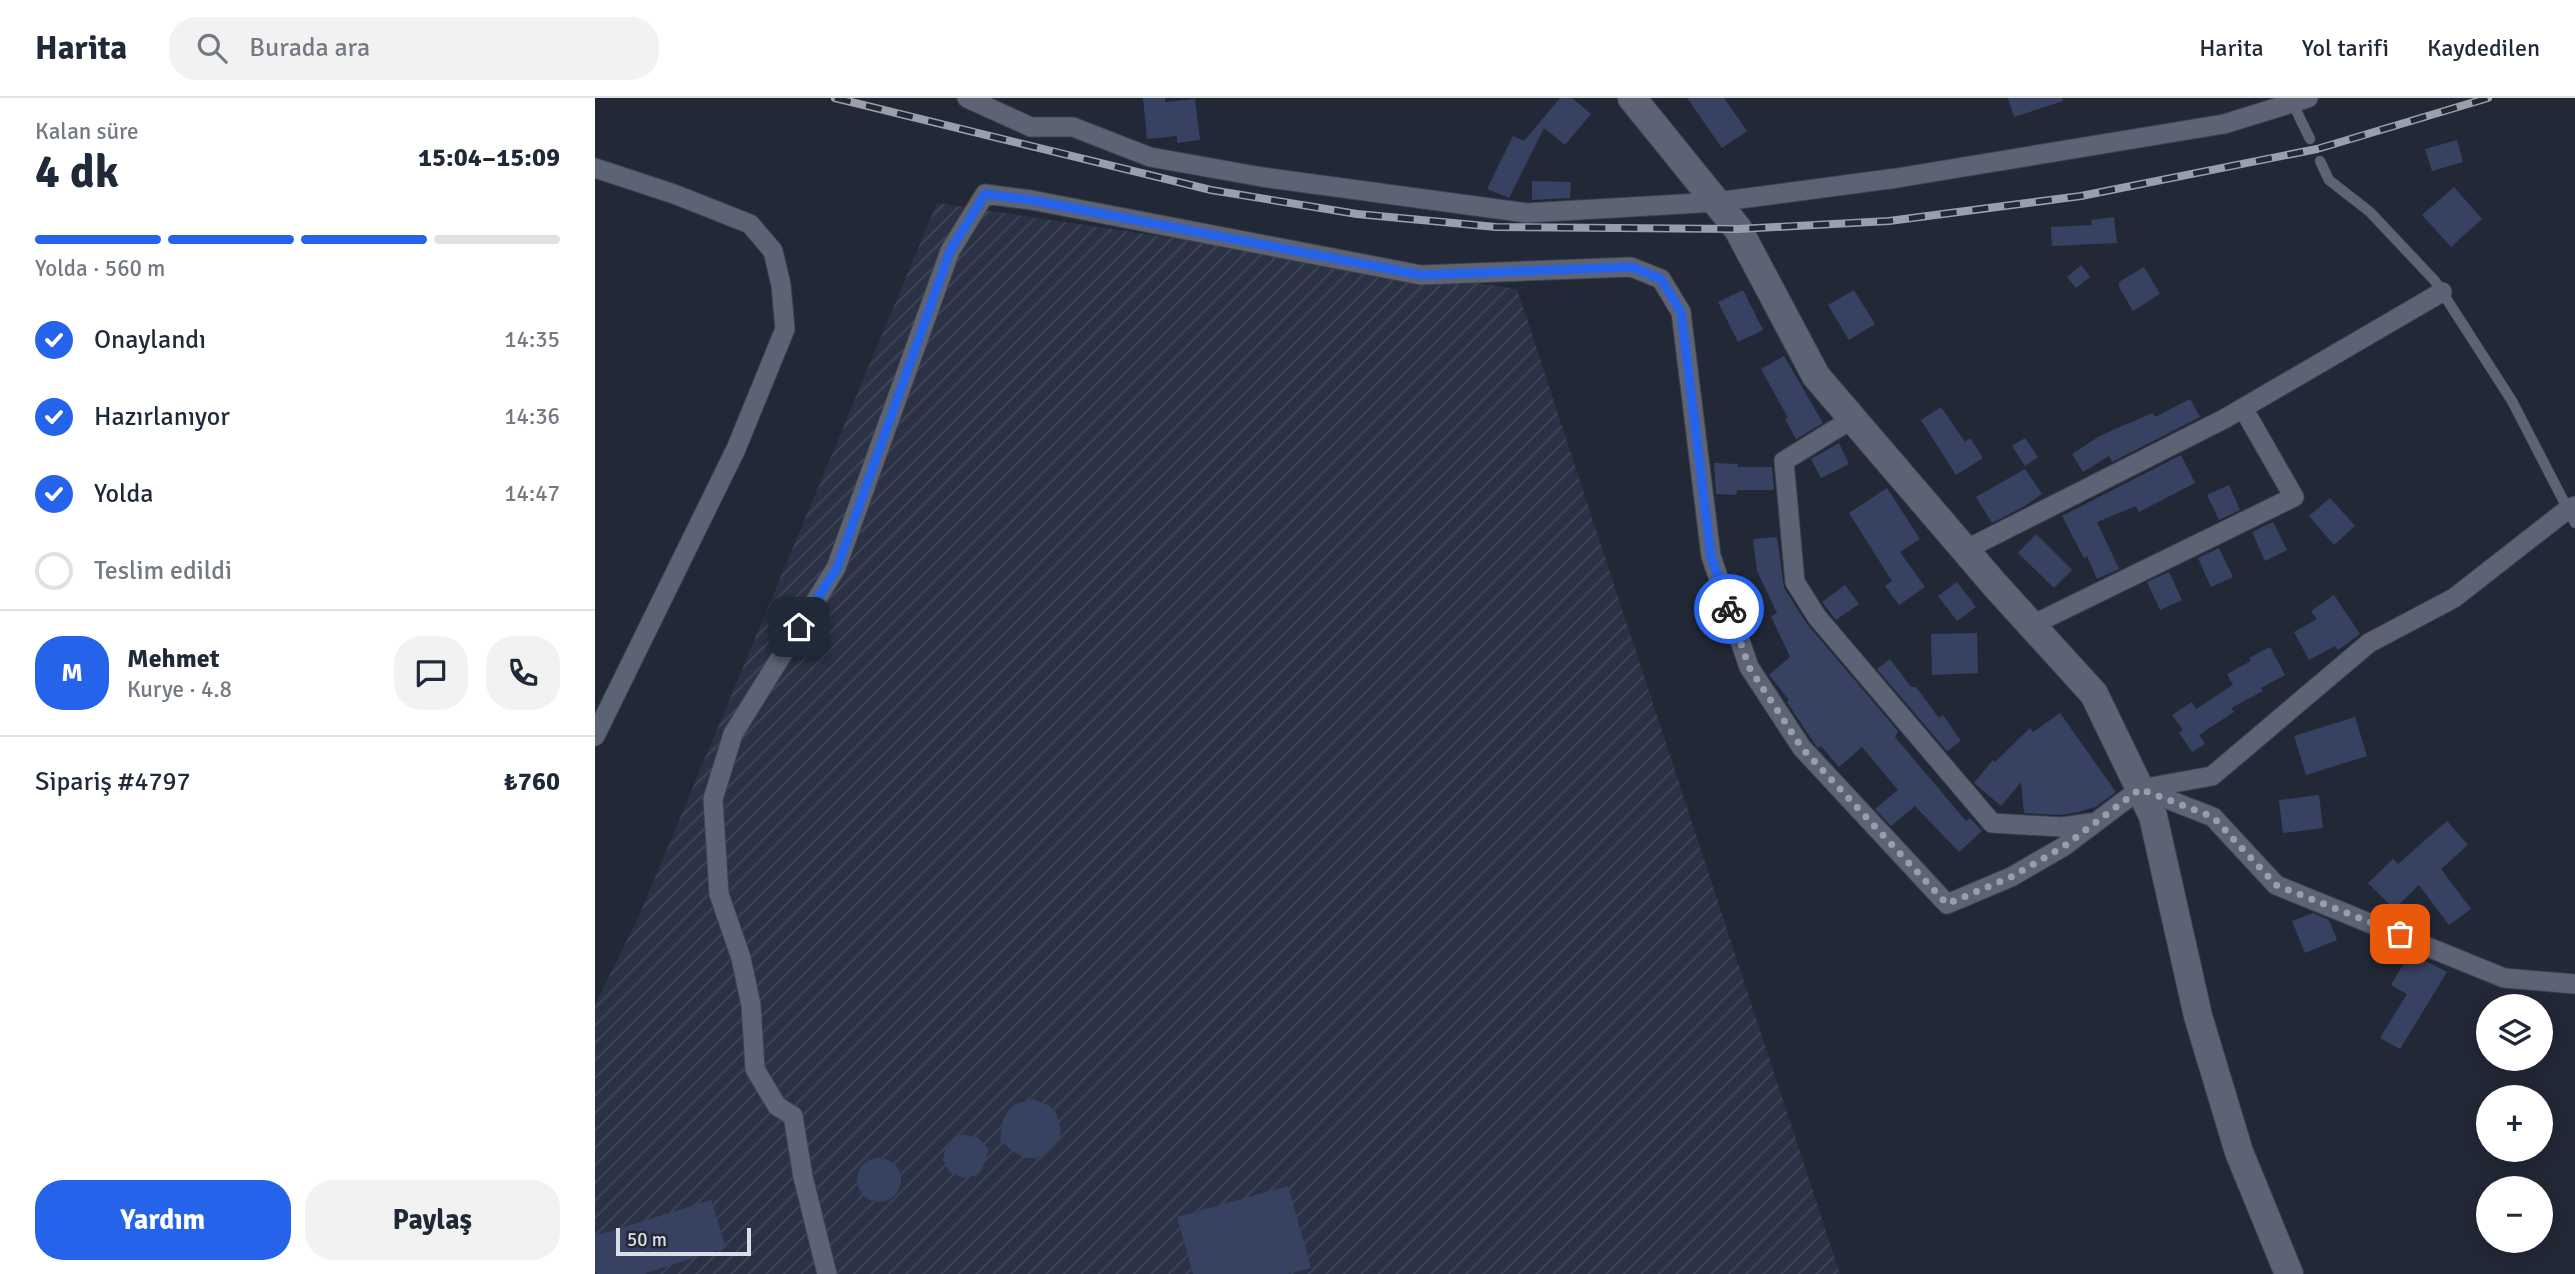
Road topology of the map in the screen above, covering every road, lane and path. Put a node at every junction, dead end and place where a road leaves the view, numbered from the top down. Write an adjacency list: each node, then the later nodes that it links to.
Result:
1 (967, 98): 7 (street)
2 (1632, 98): 7 (street)
3 (2297, 100): 4 (lane); 7 (street)
4 (2309, 139)
5 (2320, 161): 8 (lane)
6 (595, 168): 14 (street)
7 (1717, 202): 10 (street)
8 (2442, 292): 9 (street); 11 (lane)
9 (2243, 408): 12 (street); 13 (street)
10 (1853, 419): 12 (street); 16 (street)
11 (2573, 513): 15 (street)
12 (1965, 550): 13 (street)
13 (2032, 625): 15 (street)
14 (595, 736)
15 (2140, 789): 16 (street); 17 (street); 19 (street)
16 (2096, 822): 18 (street)
17 (2575, 984)
18 (827, 1274)
19 (2289, 1274)

